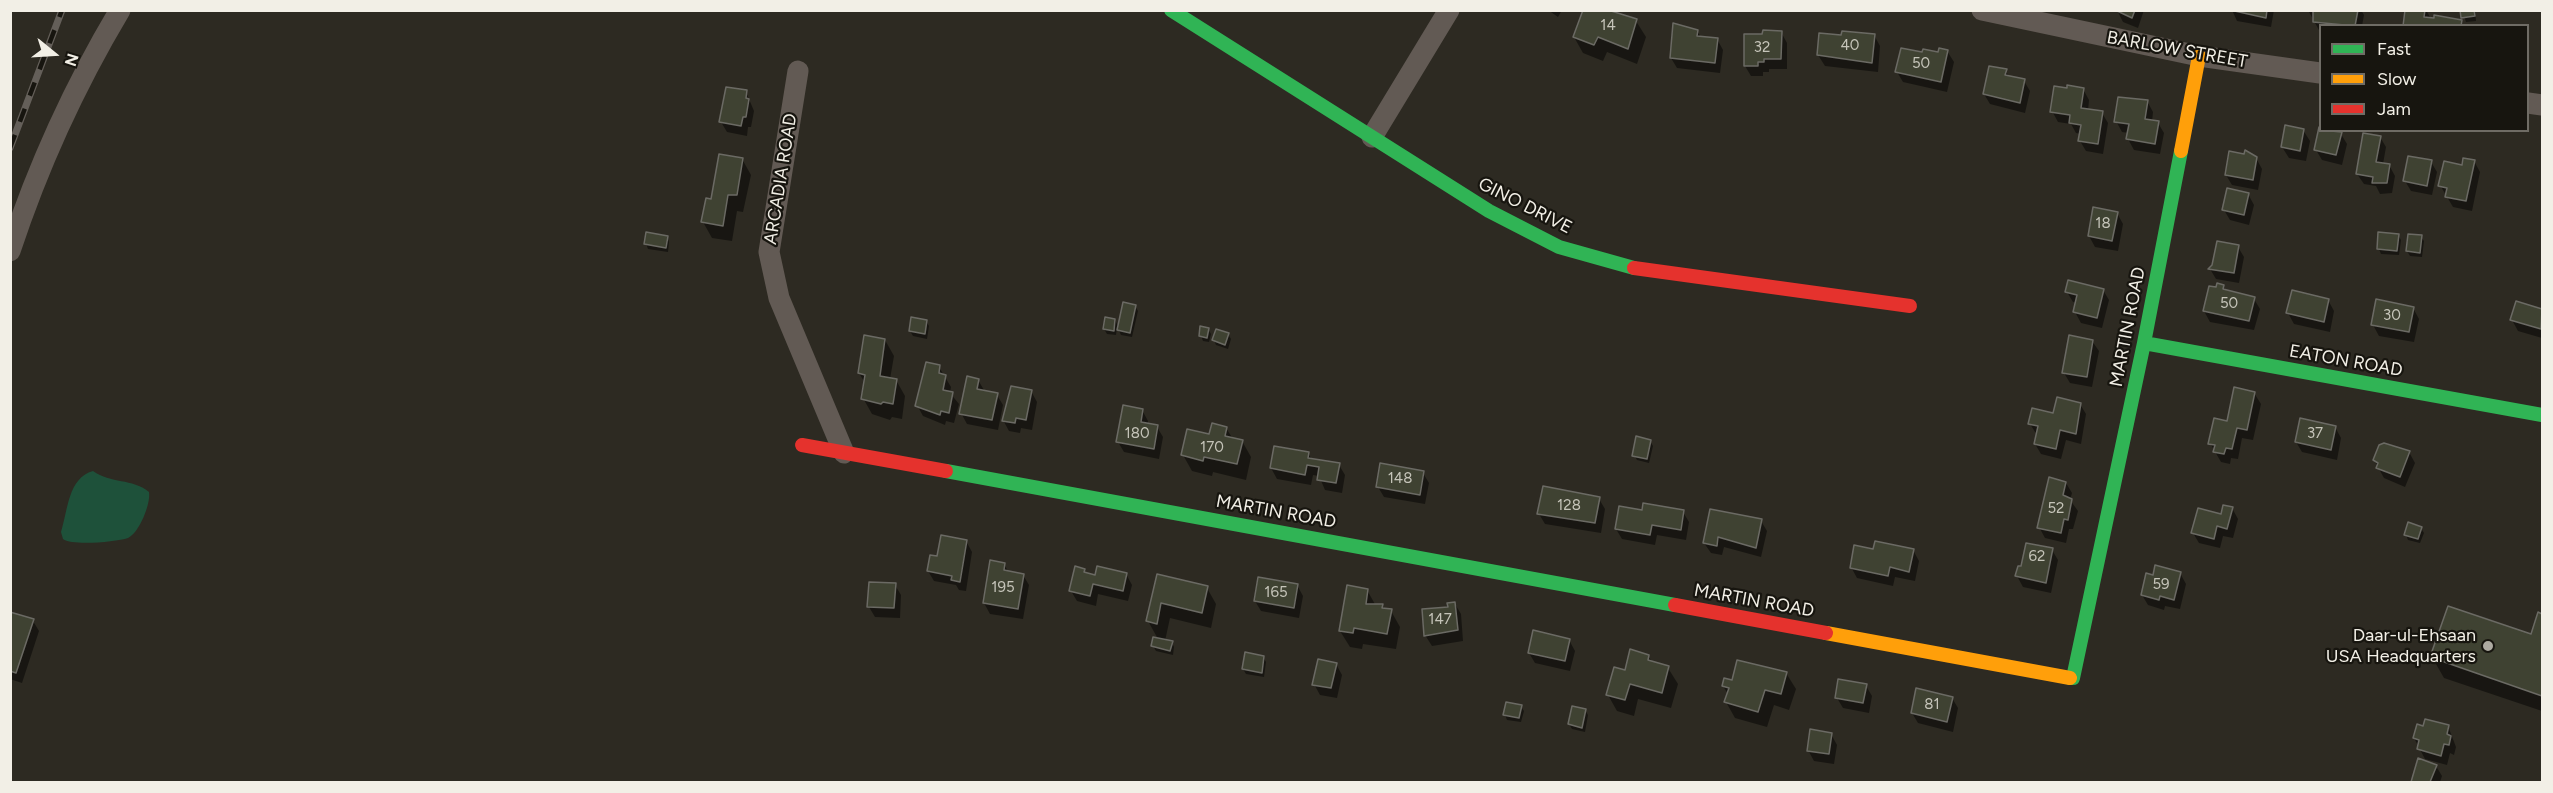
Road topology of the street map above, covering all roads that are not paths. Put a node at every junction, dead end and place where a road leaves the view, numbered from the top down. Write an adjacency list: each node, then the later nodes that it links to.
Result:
1 (120, 10): 10 (street)
2 (1171, 10): 9 (street, GINO DRIVE)
3 (1449, 10): 9 (street)
4 (1982, 10): 5 (street, BARLOW STREET)
5 (2051, 18): 6 (street, BARLOW STREET)
6 (2199, 56): 8 (street, BARLOW STREET); 12 (street, MARTIN ROAD)
7 (798, 71): 15 (street, ARCADIA ROAD)
8 (2319, 73)
9 (1372, 137): 11 (street, GINO DRIVE)
10 (10, 252)
11 (1910, 306)
12 (2144, 344): 13 (street, EATON ROAD); 15 (street, MARTIN ROAD)
13 (2542, 415)
14 (802, 446): 15 (street, MARTIN ROAD)
15 (844, 453)

